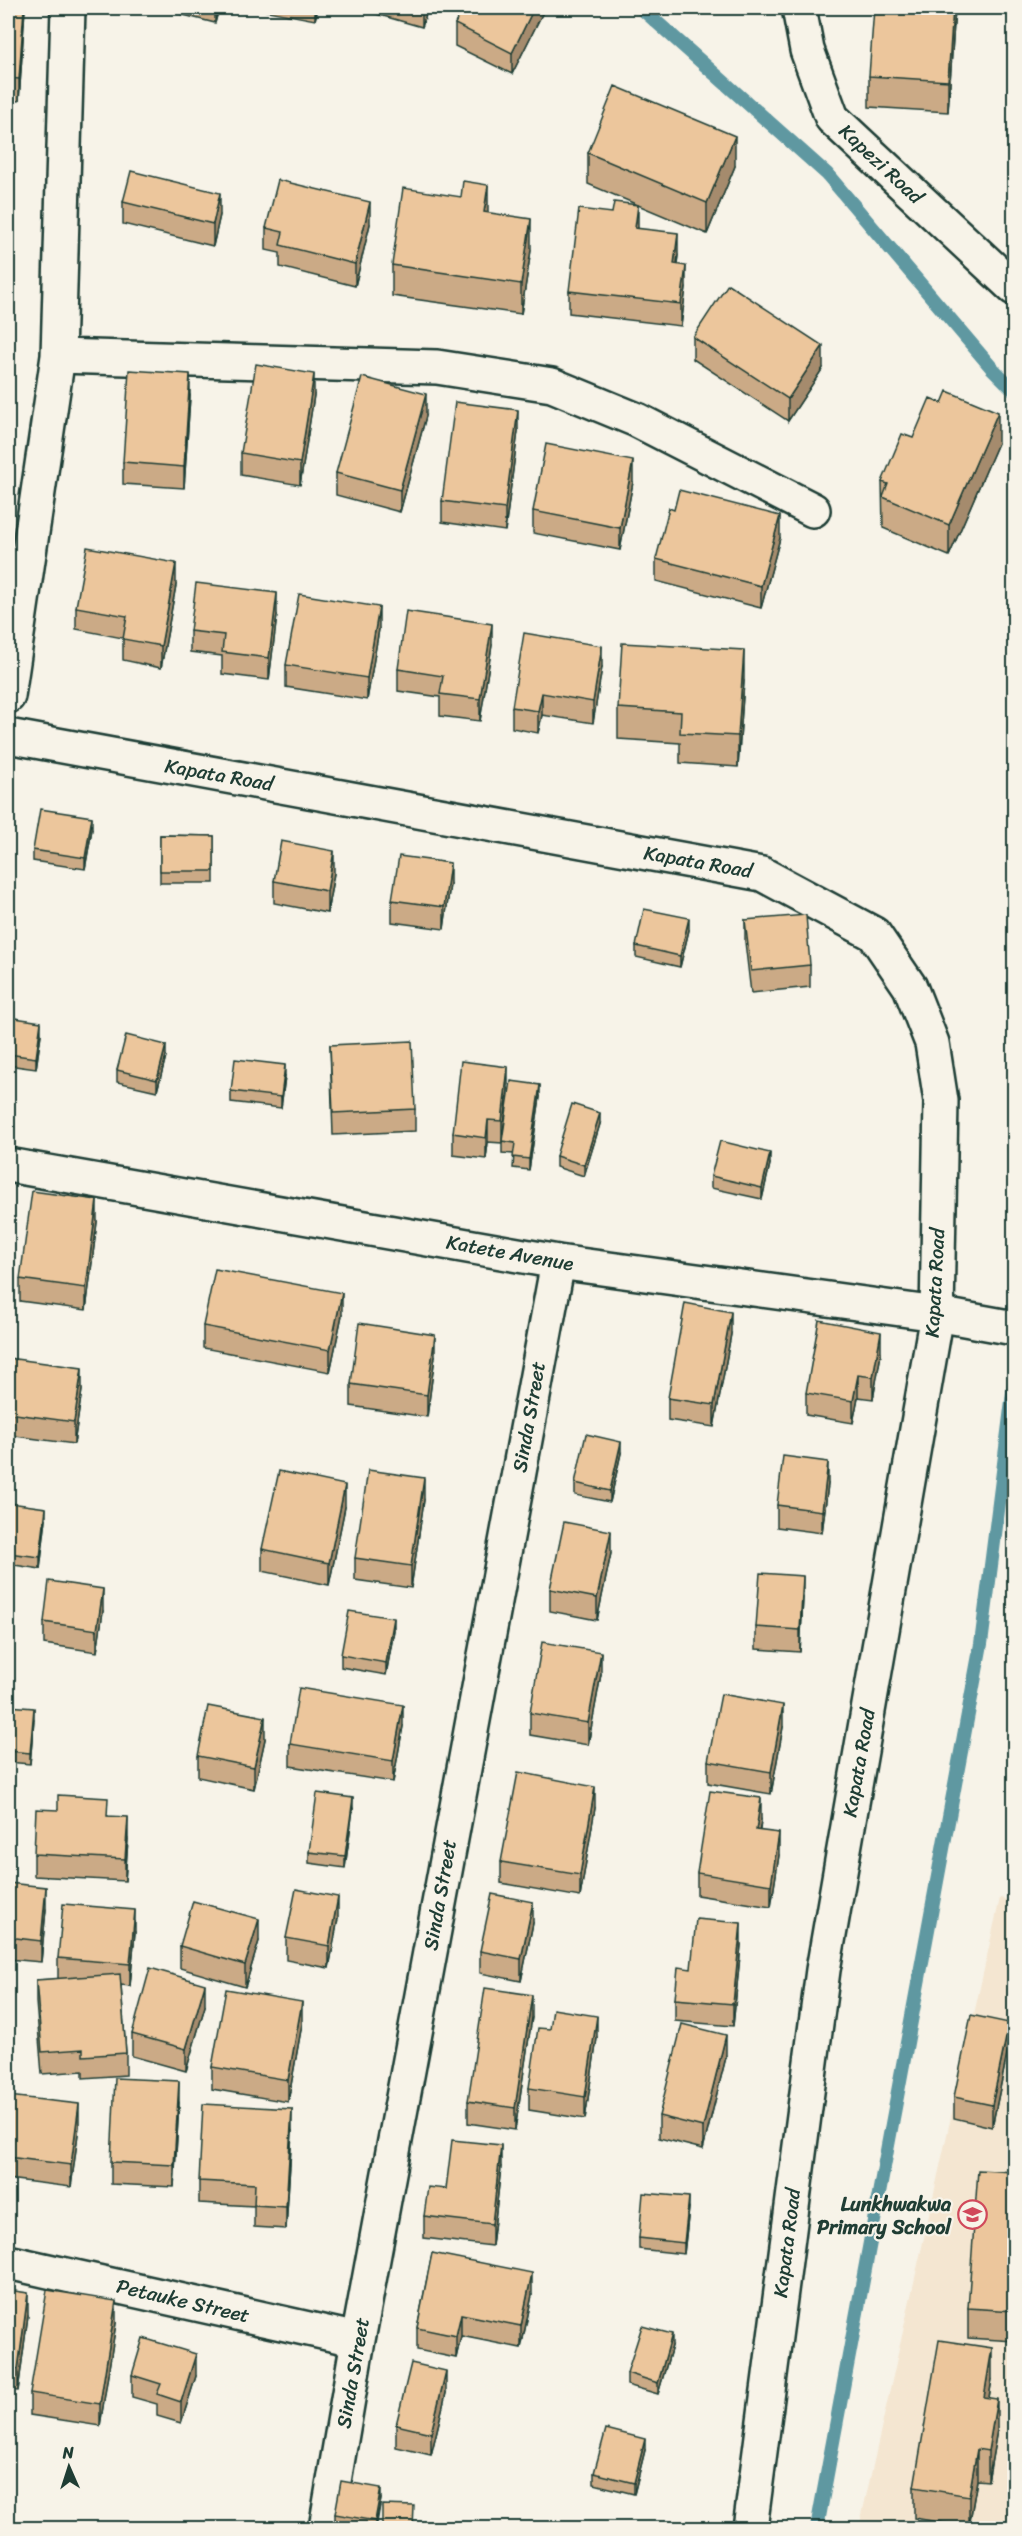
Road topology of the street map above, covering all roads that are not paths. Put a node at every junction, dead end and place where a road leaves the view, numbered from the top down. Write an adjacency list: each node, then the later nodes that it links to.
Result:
1 (68, 8): 4 (street)
2 (799, 8): 3 (street, Kapezi Road)
3 (1014, 288)
4 (58, 356): 5 (street); 6 (street)
5 (813, 510)
6 (8, 696)
7 (8, 736): 10 (street, Kapata Road)
8 (8, 1165): 9 (street, Katete Avenue)
9 (558, 1262): 10 (street, Katete Avenue); 13 (street, Sinda Street)
10 (937, 1314): 11 (street, Katete Avenue); 15 (street, Kapata Road)
11 (1007, 1326)
12 (8, 2262): 13 (street, Petauke Street)
13 (358, 2340): 14 (street, Sinda Street)
14 (326, 2529)
15 (750, 2529)

